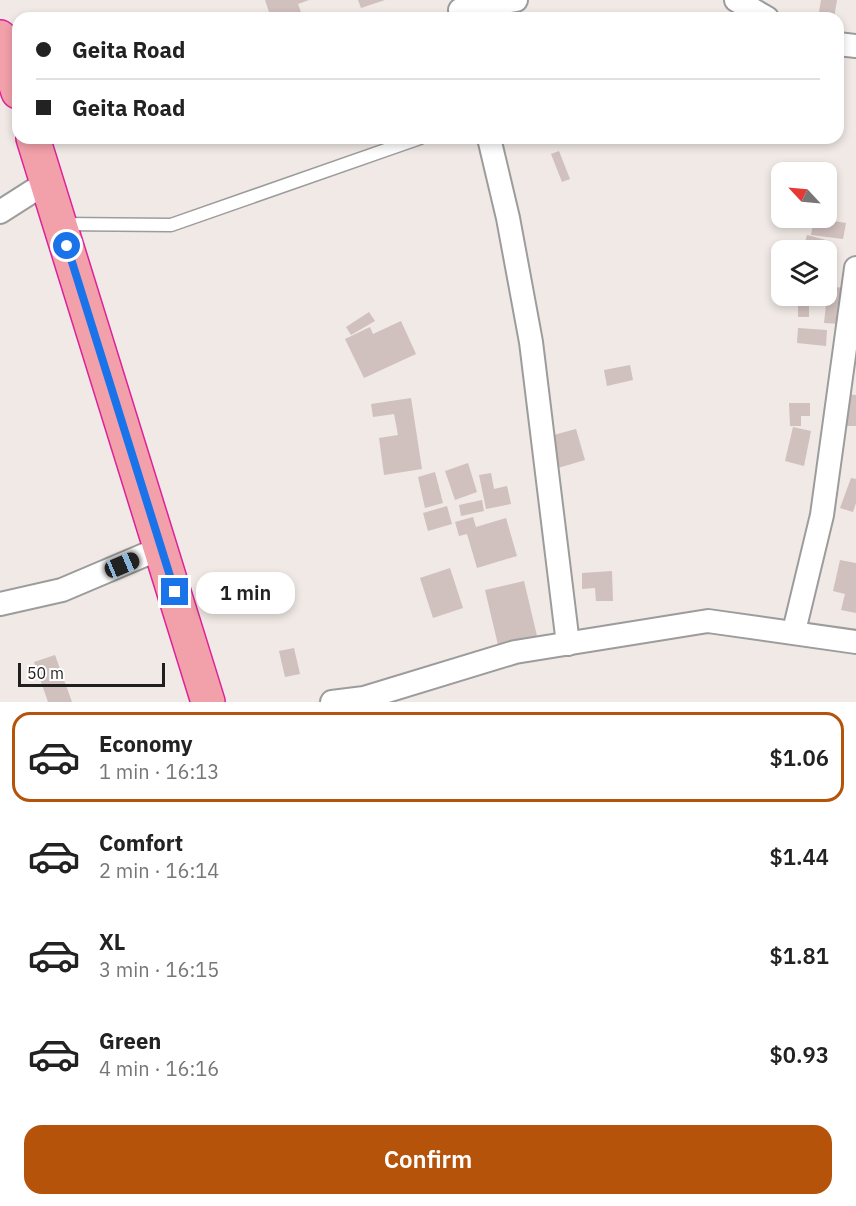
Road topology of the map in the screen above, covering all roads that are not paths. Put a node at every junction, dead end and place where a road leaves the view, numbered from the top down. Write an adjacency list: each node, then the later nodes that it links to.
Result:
1 (516, 0): 3 (street)
2 (736, 0): 4 (street)
3 (460, 10)
4 (757, 12)
5 (0, 37): 6 (highway)
6 (12, 74)
7 (35, 144): 10 (highway)
8 (403, 144): 12 (lane)
9 (490, 144): 18 (street)
10 (46, 182): 11 (street); 12 (highway)
11 (0, 212)
12 (60, 224): 14 (highway)
13 (856, 268): 16 (street)
14 (161, 548): 15 (street); 19 (highway)
15 (0, 604)
16 (794, 631): 17 (street); 18 (street)
17 (856, 642)
18 (568, 644): 20 (street)
19 (208, 702)
20 (332, 702)

